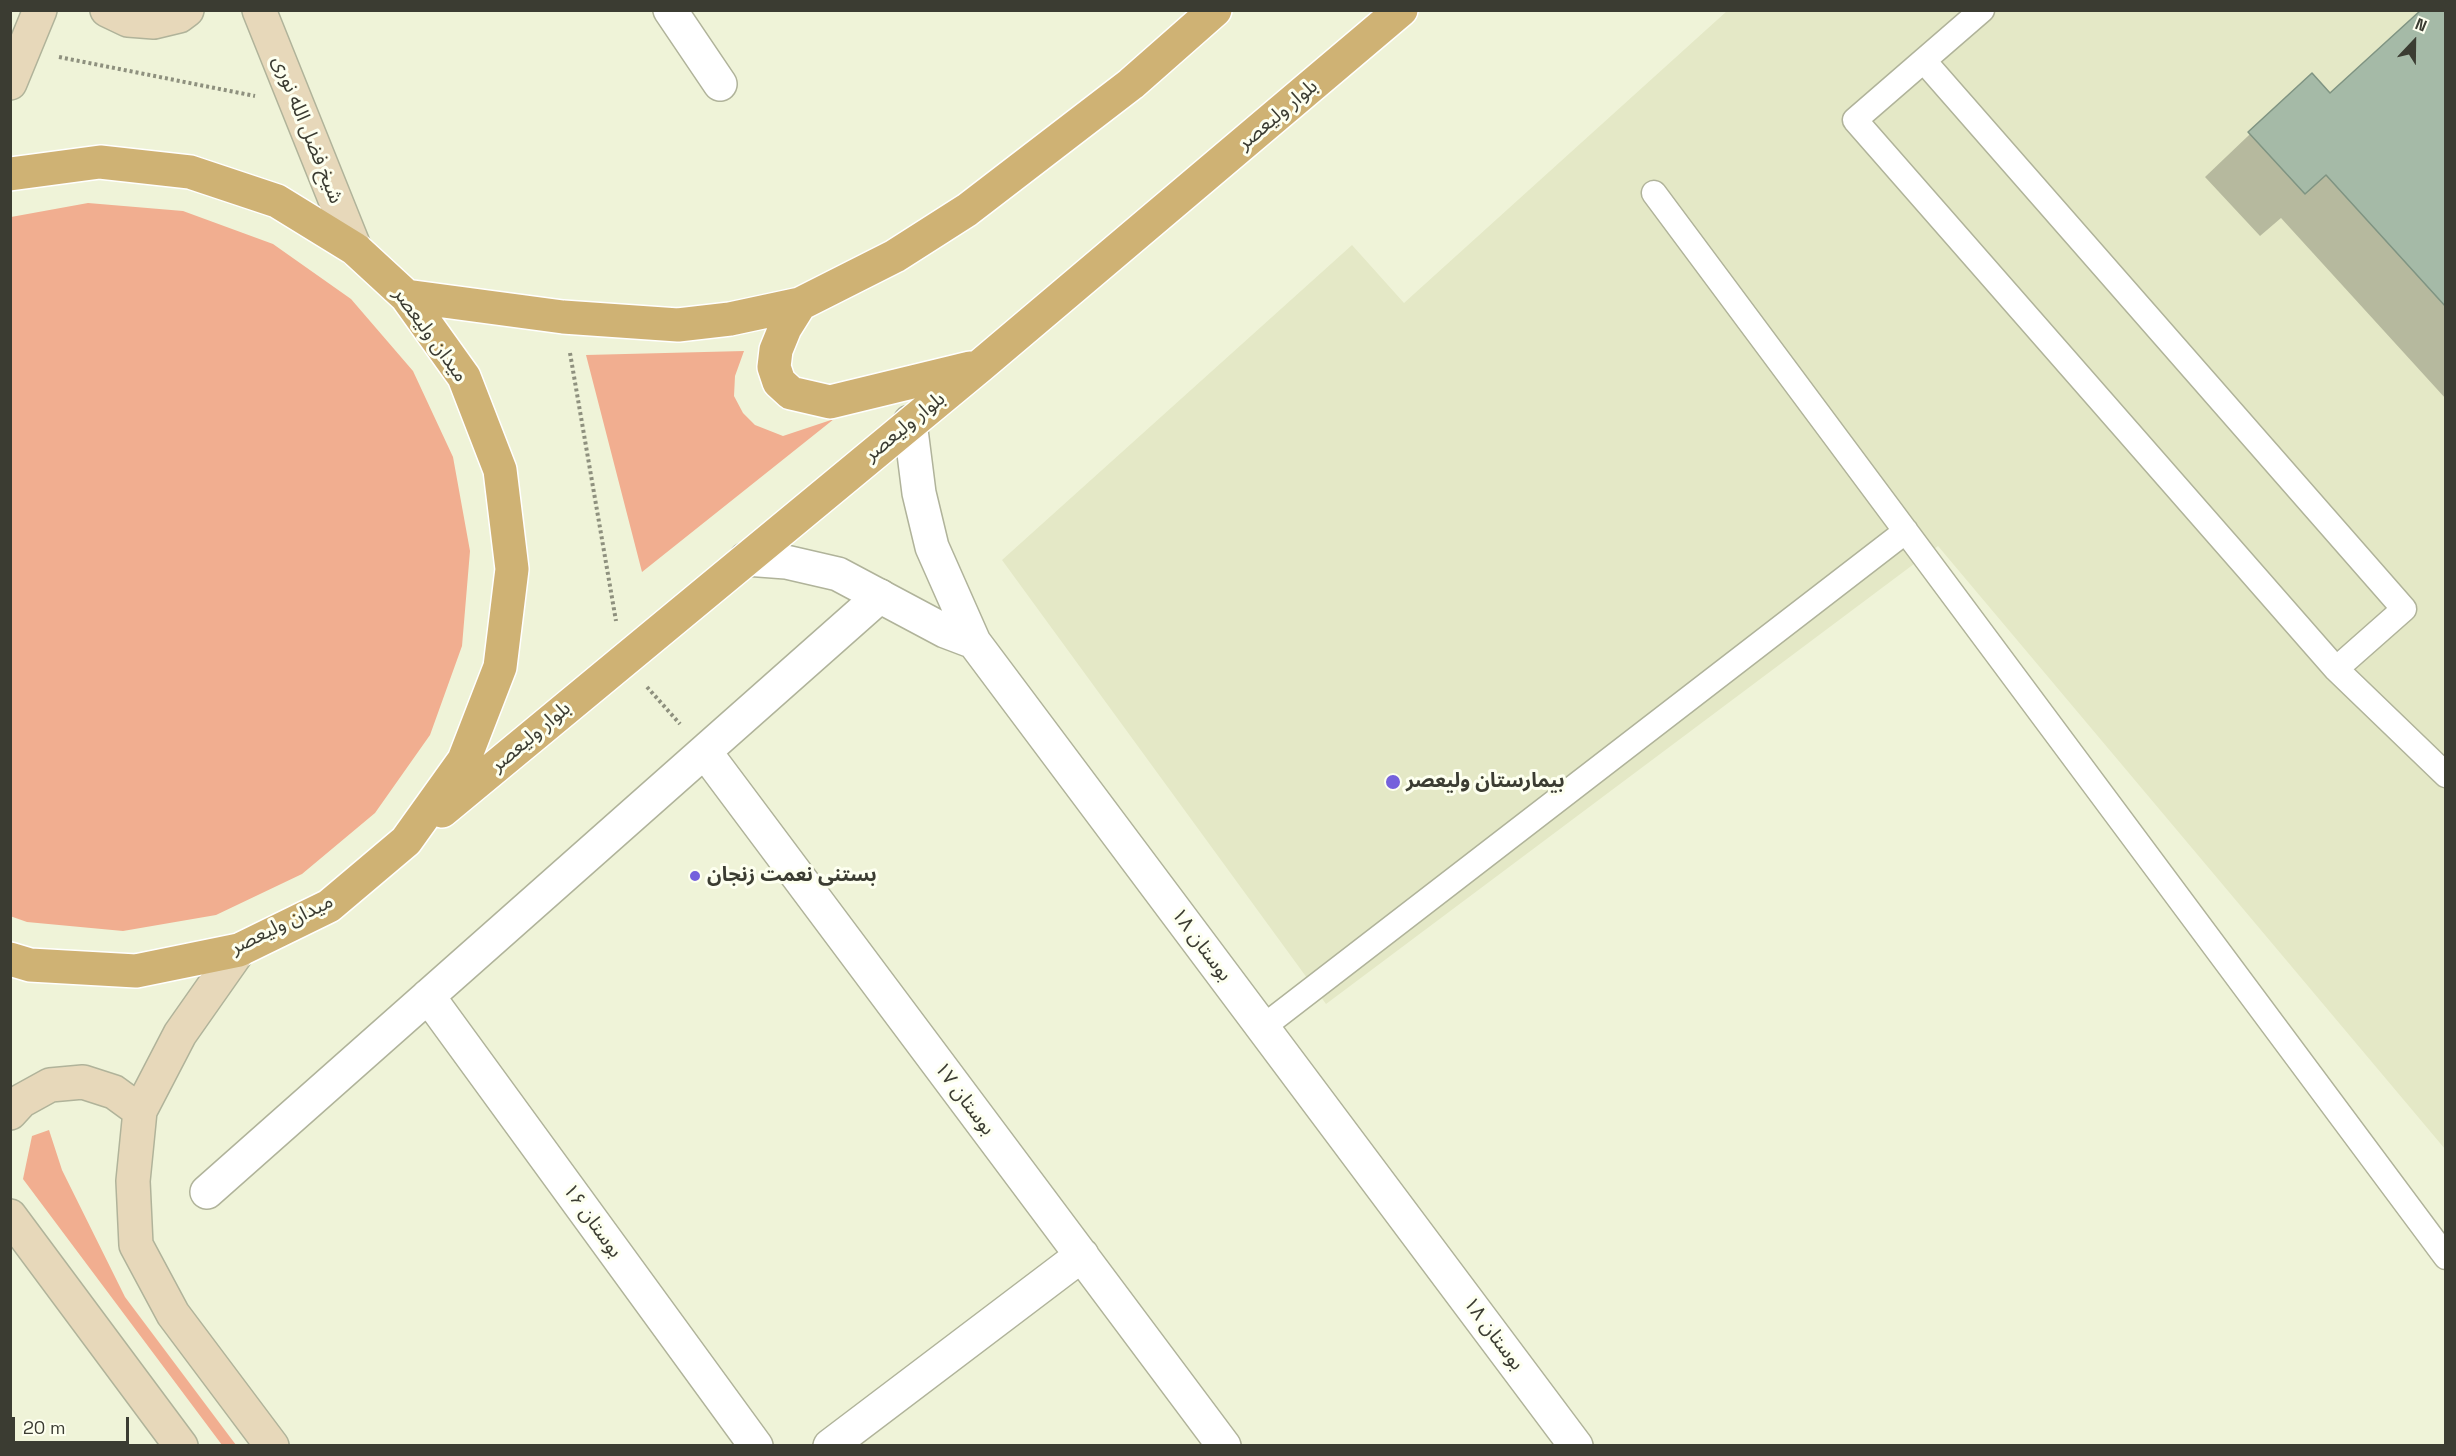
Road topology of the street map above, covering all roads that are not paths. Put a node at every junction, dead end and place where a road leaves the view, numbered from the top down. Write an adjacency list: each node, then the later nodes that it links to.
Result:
1 (40, 10): 10 (main road)
2 (107, 10): 3 (main road)
3 (188, 10)
4 (259, 10): 14 (main road, شیخ فضل الله نوری)
5 (670, 10): 11 (street)
6 (1215, 10): 16 (main road)
7 (1401, 10): 17 (main road, بلوار ولیعصر)
8 (1982, 10): 9 (lane)
9 (1924, 61): 23 (lane); 23 (lane)
10 (10, 82)
11 (720, 84)
12 (10, 174): 14 (main road, میدان ولیعصر)
13 (1654, 193): 19 (lane)
14 (355, 249): 15 (main road, میدان ولیعصر)
15 (406, 296): 16 (main road); 26 (main road, میدان ولیعصر)
16 (800, 304): 17 (main road)
17 (980, 366): 18 (main road, بلوار ولیعصر)
18 (910, 422): 20 (main road, بلوار ولیعصر); 22 (street, بوستان ۱۸)
19 (1906, 531): 30 (lane); 36 (lane)
20 (746, 559): 21 (street); 26 (main road, بلوار ولیعصر)
21 (880, 596): 22 (street); 24 (street)
22 (974, 642): 30 (street, بوستان ۱۸)
23 (2336, 669): 25 (lane)
24 (705, 752): 29 (street); 35 (street, بوستان ۱۷)
25 (2445, 775)
26 (406, 841): 27 (main road, میدان ولیعصر)
27 (239, 950): 28 (main road, میدان ولیعصر); 31 (main road)
28 (10, 959)
29 (428, 996): 33 (street); 39 (street, بوستان ۱۶)
30 (1263, 1027): 42 (street, بوستان ۱۸)
31 (140, 1111): 32 (main road); 38 (main road)
32 (10, 1113)
33 (207, 1192)
34 (10, 1216): 37 (main road)
35 (1082, 1255): 40 (street); 41 (street, بوستان ۱۷)
36 (2445, 1257)
37 (182, 1446)
38 (272, 1446)
39 (756, 1446)
40 (830, 1446)
41 (1224, 1446)
42 (1576, 1446)

